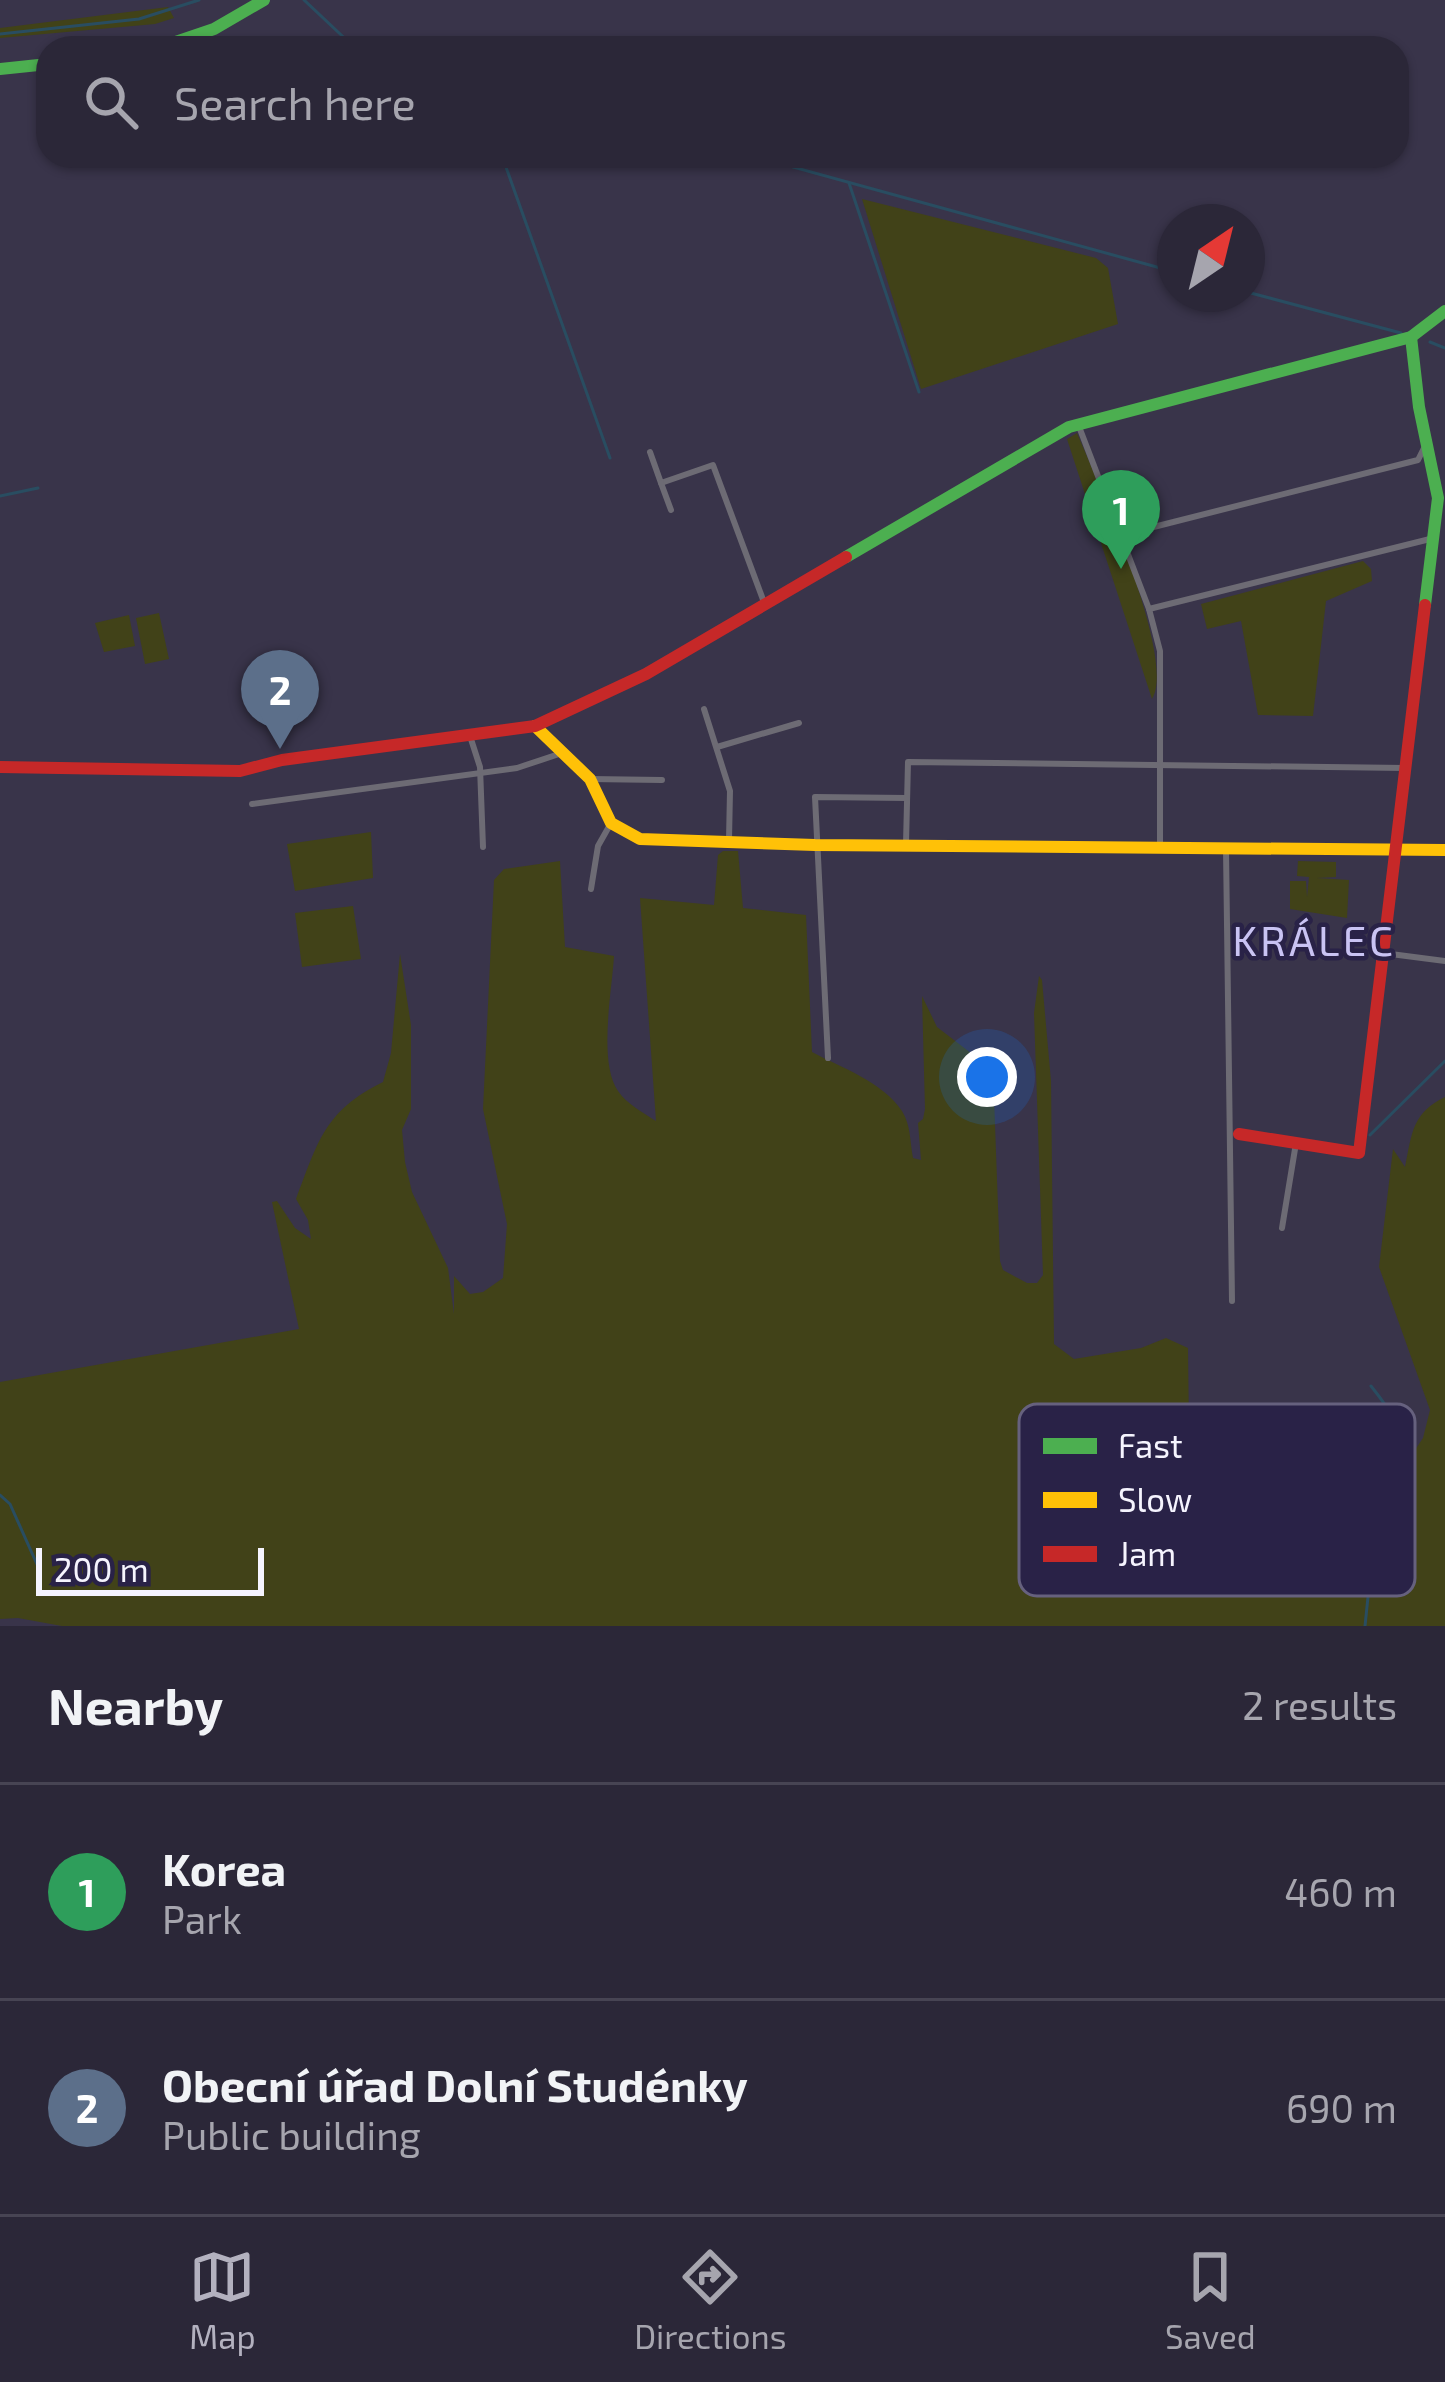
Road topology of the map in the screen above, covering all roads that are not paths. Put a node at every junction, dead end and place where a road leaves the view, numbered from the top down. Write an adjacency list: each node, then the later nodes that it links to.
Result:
1 (262, 1): 2 (main road)
2 (193, 36)
3 (36, 65): 4 (main road)
4 (0, 69)
5 (1445, 311): 6 (main road)
6 (1412, 337): 7 (main road); 8 (main road)
7 (1078, 424): 12 (street); 14 (main road)
8 (1427, 441): 12 (street); 13 (main road)
9 (650, 452): 10 (street)
10 (661, 483): 11 (street); 14 (street)
11 (671, 510)
12 (1121, 535): 15 (street)
13 (1434, 538): 15 (street); 24 (main road)
14 (765, 605): 18 (main road)
15 (1149, 609): 22 (street)
16 (704, 709): 20 (street)
17 (799, 723): 20 (street)
18 (535, 726): 19 (main road); 21 (main road)
19 (470, 736): 23 (main road); 25 (street)
20 (717, 747): 31 (street)
21 (565, 752): 25 (street); 26 (main road)
22 (1160, 765): 24 (street); 28 (street); 34 (street)
23 (0, 767)
24 (1405, 768): 37 (main road)
25 (481, 773): 29 (street); 35 (street)
26 (590, 779): 27 (street); 30 (main road)
27 (662, 780)
28 (907, 798): 32 (street); 33 (street)
29 (251, 804)
30 (611, 823): 31 (main road); 39 (street)
31 (729, 841): 33 (main road)
32 (906, 844): 33 (main road); 34 (main road)
33 (815, 845): 42 (street)
34 (1160, 846): 36 (main road)
35 (483, 848)
36 (1226, 848): 37 (main road); 46 (street)
37 (1396, 849): 38 (main road); 40 (main road)
38 (1445, 850)
39 (591, 889)
40 (1383, 953): 41 (street); 44 (main road)
41 (1445, 961)
42 (828, 1058)
43 (1239, 1134): 44 (main road)
44 (1296, 1143): 45 (street)
45 (1282, 1228)
46 (1232, 1301)

